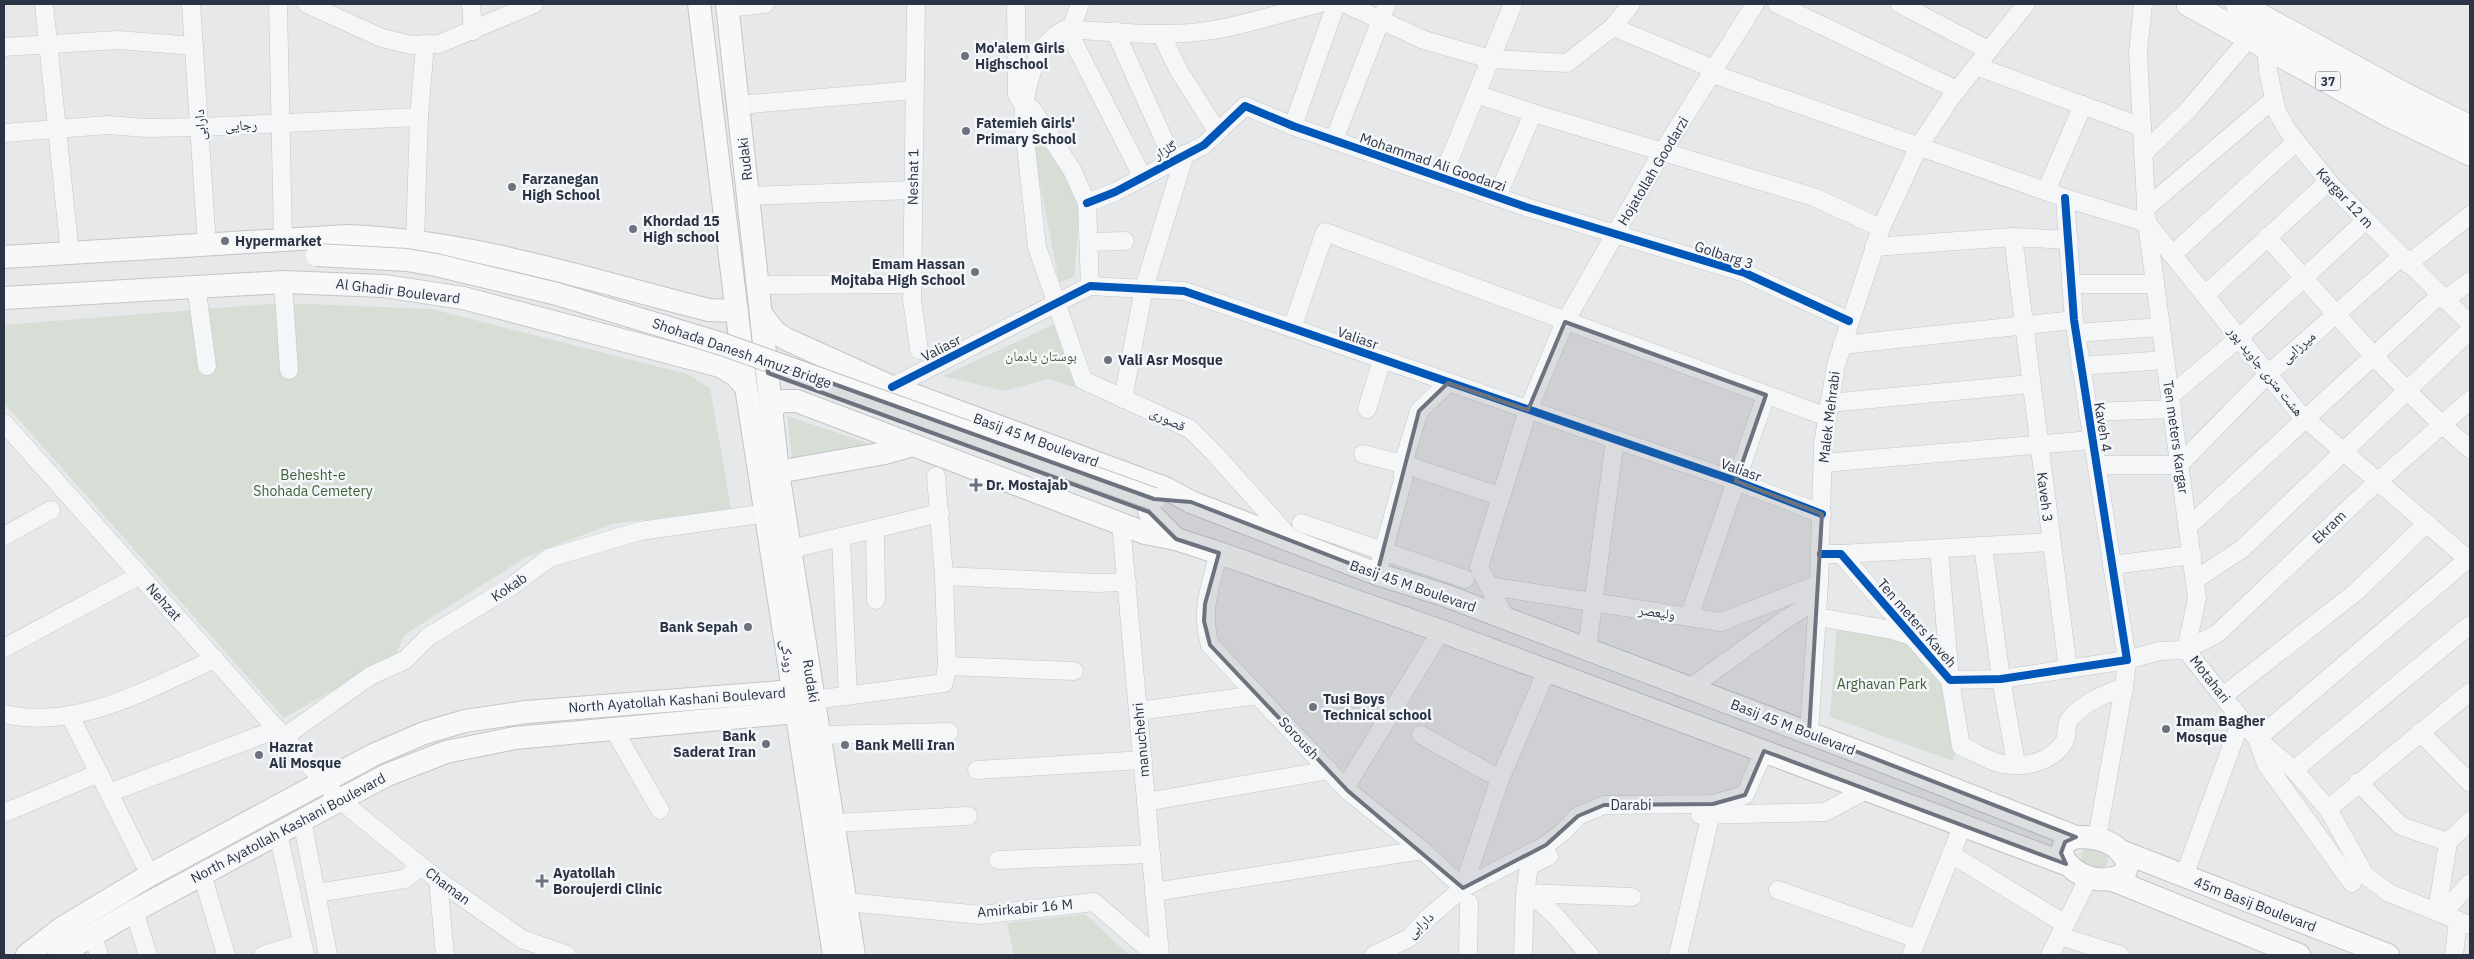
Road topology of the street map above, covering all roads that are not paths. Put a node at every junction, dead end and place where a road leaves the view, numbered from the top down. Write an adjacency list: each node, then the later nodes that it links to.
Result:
1 (44, 4): 32 (street)
2 (191, 4): 34 (street, دارابی)
3 (278, 4): 51 (street)
4 (307, 4): 33 (street)
5 (471, 4): 28 (street)
6 (534, 4): 28 (street)
7 (699, 4): 50 (main road, Rudaki)
8 (765, 4): 24 (street)
9 (916, 4): 40 (street, Neshat 1)
10 (1016, 4): 45 (street)
11 (1080, 4): 27 (street)
12 (1318, 4): 30 (street)
13 (1336, 4): 52 (street)
14 (1346, 4): 25 (street)
15 (1513, 4): 37 (street)
16 (1631, 4): 26 (street)
17 (1755, 4): 39 (street, Hojatollah Goodarzi)
18 (1777, 4): 41 (street)
19 (1900, 4): 36 (street)
20 (2026, 4): 36 (street, Malek Mehrabi)
21 (2143, 4): 54 (street, Ten meters Kargar)
22 (2190, 4): 31 (highway, 37)
23 (2238, 4): 55 (highway, 37)
24 (728, 6): 47 (main road, Rudaki)
25 (1384, 11): 37 (street); 59 (street)
26 (1612, 27): 37 (street); 39 (street)
27 (1069, 29): 29 (street); 45 (street); 68 (street)
28 (473, 31): 33 (street)
29 (1114, 31): 30 (street); 65 (street)
30 (1161, 34): 57 (street)
31 (2258, 42): 43 (street, Kargar 12 m); 63 (highway, 37); 64 (street)
32 (48, 44): 34 (street); 35 (street); 56 (street)
33 (425, 44): 49 (street)
34 (194, 46): 53 (street, دارابی)
35 (4, 47)
36 (1988, 50): 38 (street, Malek Mehrabi)
37 (1490, 59): 42 (street)
38 (1976, 66): 41 (street, Malek Mehrabi); 44 (street)
39 (1714, 72): 61 (street); 62 (street, Hojatollah Goodarzi)
40 (914, 90): 47 (street); 71 (street, Neshat 1)
41 (1957, 90): 61 (street, Malek Mehrabi)
42 (1476, 94): 48 (street); 69 (street)
43 (2274, 99): 60 (street, Kargar 12 m); 78 (street)
44 (2082, 105): 54 (street); 72 (street)
45 (1024, 106): 76 (street); 109 (street, قصوری)
46 (1245, 106): 52 (street, Mohammad Ali Goodarzi); 57 (street, گلزار)
47 (740, 111): 50 (main road); 66 (main road, Rudaki)
48 (1533, 113): 62 (street); 74 (street)
49 (420, 116): 51 (street, رجایی); 87 (street)
50 (713, 121): 67 (main road, Rudaki)
51 (282, 123): 53 (street, رجایی); 84 (street)
52 (1293, 126): 59 (street, Mohammad Ali Goodarzi)
53 (200, 127): 56 (street, رجایی); 89 (street, دارابی)
54 (2142, 127): 64 (street, Ten meters Kargar)
55 (2470, 128)
56 (57, 129): 58 (street, رجایی); 91 (street)
57 (1217, 131): 65 (street, گلزار)
58 (4, 133)
59 (1334, 140): 69 (street, Mohammad Ali Goodarzi)
60 (2296, 142): 70 (street, Kargar 12 m); 92 (street)
61 (1919, 146): 72 (street); 80 (street, Malek Mehrabi)
62 (1663, 152): 80 (street); 81 (street, Hojatollah Goodarzi)
63 (2470, 153)
64 (2143, 154): 78 (street, Ten meters Kargar)
65 (1179, 157): 68 (street, گلزار); 105 (street)
66 (747, 173): 67 (main road); 73 (main road, Rudaki)
67 (720, 175): 110 (main road, Rudaki)
68 (1142, 176): 76 (street, گلزار)
69 (1442, 178): 74 (street, Mohammad Ali Goodarzi)
70 (2328, 182): 79 (street, Kargar 12 m); 83 (street)
71 (913, 190): 73 (street); 99 (street, Neshat 1)
72 (2046, 191): 75 (street)
73 (749, 196): 102 (main road, Rudaki)
74 (1497, 197): 81 (street, Mohammad Ali Goodarzi)
75 (2065, 198): 78 (street); 86 (street, Kaveh 4)
76 (1086, 203): 88 (street)
77 (2470, 215): 95 (street, میرزایی)
78 (2146, 216): 92 (street, هشت متری جاوید پور); 101 (street, Ten meters Kargar)
79 (2365, 221): 95 (street, Kargar 12 m); 96 (street)
80 (1881, 228): 90 (street, Malek Mehrabi)
81 (1615, 234): 113 (street, Golbarg 3); 114 (street, Hojatollah Goodarzi)
82 (2013, 237): 86 (street); 90 (street); 116 (street, Kaveh 3)
83 (2267, 237): 96 (street); 106 (street)
84 (291, 240): 87 (main road); 89 (main road); 94 (main road)
85 (1125, 240): 88 (street)
86 (2069, 240): 100 (street, Kaveh 4)
87 (415, 241): 110 (main road)
88 (1089, 242): 104 (street)
89 (208, 246): 91 (main road)
90 (1874, 247): 113 (street, Malek Mehrabi)
91 (70, 254): 93 (main road)
92 (2172, 254): 106 (street, هشت متری جاوید پور)
93 (4, 258)
94 (318, 261): 98 (main road); 168 (main road, Shohada Danesh Amuz Bridge)
95 (2405, 261): 107 (street, Kargar 12 m); 111 (street, میرزایی)
96 (2304, 277): 111 (street); 121 (street)
97 (2470, 281): 107 (street)
98 (291, 282): 103 (main road, Al Ghadir Boulevard); 131 (street); 135 (main road, Al Ghadir Boulevard)
99 (912, 284): 102 (street); 123 (street, Neshat 1)
100 (2071, 284): 101 (street); 117 (street, Kaveh 4)
101 (2155, 284): 118 (street, Ten meters Kargar)
102 (759, 285): 112 (main road, Rudaki)
103 (196, 286): 108 (main road, Al Ghadir Boulevard); 128 (street)
104 (1090, 286): 105 (street, Valiasr); 109 (street, Valiasr)
105 (1144, 288): 119 (street, Valiasr); 139 (street)
106 (2204, 295): 121 (street, هشت متری جاوید پور)
107 (2442, 297): 115 (street, Kargar 12 m); 124 (street)
108 (4, 298)
109 (1057, 302): 136 (street, Valiasr); 139 (street, قصوری)
110 (737, 311): 125 (main road, Rudaki)
111 (2336, 314): 124 (street); 132 (street, میرزایی)
112 (762, 315): 129 (main road, Rudaki); 136 (main road, Basij 45 M Boulevard)
113 (1849, 321): 122 (street, Malek Mehrabi)
114 (1565, 322): 119 (street); 138 (street); 144 (street, Hojatollah Goodarzi)
115 (2470, 324)
116 (2024, 325): 117 (street); 122 (street); 134 (street, Kaveh 3)
117 (2075, 327): 118 (street); 130 (street, Kaveh 4)
118 (2161, 327): 127 (street, Ten meters Kargar)
119 (1292, 328): 126 (street, Valiasr)
120 (2470, 330): 137 (street)
121 (2239, 338): 132 (street, هشت متری جاوید پور); 141 (street)
122 (1842, 345): 145 (street, Malek Mehrabi)
123 (919, 350)
124 (2373, 354): 137 (street); 147 (street)
125 (743, 358): 129 (main road); 135 (main road, رودکی)
126 (1382, 360): 133 (street, Valiasr); 143 (street)
127 (2165, 360): 130 (street); 141 (street, Ten meters Kargar)
128 (207, 366)
129 (767, 366): 142 (main road, Rudaki)
130 (2080, 366): 146 (street, Kaveh 4)
131 (289, 370)
132 (2268, 374): 147 (street, هشت متری جاوید پور); 161 (street, میرزایی)
133 (1448, 382): 144 (street, Valiasr); 159 (street)
134 (2030, 384): 145 (street); 154 (street, Kaveh 3)
135 (746, 387): 152 (main road, رودکی)
136 (892, 387): 167 (main road, Basij 45 M Boulevard)
137 (2407, 390): 149 (street); 156 (street)
138 (1766, 395): 145 (street); 164 (street)
139 (1123, 399): 177 (street, قصوری)
140 (2470, 400): 149 (street, Ekram)
141 (2171, 403): 146 (street); 161 (street, Ten meters Kargar)
142 (771, 407): 152 (main road, Rudaki); 153 (main road)
143 (1367, 409)
144 (1528, 410): 150 (street, Valiasr); 166 (street, Hojatollah Goodarzi)
145 (1828, 410): 158 (street, Malek Mehrabi)
146 (2088, 412): 151 (street, Kaveh 4)
147 (2306, 419): 156 (street, هشت متری جاوید پور); 175 (street)
148 (4, 423): 194 (street, Nehzat)
149 (2442, 426): 155 (street); 165 (street, Ekram)
150 (1615, 440): 164 (street, Valiasr); 203 (street)
151 (2092, 440): 154 (street); 160 (street, Kaveh 4)
152 (765, 442): 162 (main road, Rudaki); 170 (main road, رودکی)
153 (912, 445): 162 (main road); 173 (main road)
154 (2038, 445): 158 (street); 181 (street, Kaveh 3)
155 (2470, 449)
156 (2345, 452): 165 (street, هشت متری جاوید پور); 197 (street)
157 (1363, 454): 159 (street)
158 (1823, 463): 172 (street, Malek Mehrabi)
159 (1403, 464): 166 (street); 185 (street)
160 (2097, 465): 161 (street); 191 (street, Kaveh 4)
161 (2179, 466): 175 (street, Ten meters Kargar)
162 (778, 472): 183 (main road, Rudaki)
163 (936, 476): 171 (street)
164 (1736, 481): 172 (street, Valiasr); 204 (street)
165 (2379, 482): 174 (street, هشت متری جاوید پور); 212 (street, Ekram)
166 (1499, 496): 192 (street, Hojatollah Goodarzi)
167 (1191, 502): 168 (main road); 177 (main road, Basij 45 M Boulevard)
168 (1151, 506): 180 (main road)
169 (51, 510): 178 (street)
170 (766, 513): 213 (main road, رودکی); 236 (street, Kokab)
171 (940, 513): 176 (street); 195 (street)
172 (1822, 514): 187 (street, Malek Mehrabi)
173 (1121, 524): 180 (main road); 198 (street, manuchehri)
174 (2427, 524): 190 (street, هشت متری جاوید پور); 227 (street)
175 (2188, 527): 189 (street, Ten meters Kargar)
176 (875, 529): 179 (street); 202 (street)
177 (1297, 532): 185 (street); 193 (main road, Basij 45 M Boulevard)
178 (4, 536)
179 (841, 537): 183 (street); 226 (street)
180 (1176, 540): 186 (main road)
181 (2051, 542): 182 (street); 217 (street, Kaveh 3)
182 (1983, 546): 184 (street); 220 (street)
183 (791, 549): 213 (main road, Rudaki)
184 (1939, 549): 188 (street); 221 (street)
185 (1383, 552): 193 (street); 196 (street)
186 (1218, 553): 208 (main road); 225 (street, Soroush)
187 (1820, 554): 188 (street); 200 (street, Malek Mehrabi)
188 (1841, 554): 209 (street, Ten meters Kaveh)
189 (2192, 555): 191 (street); 197 (street, Ten meters Kargar)
190 (2469, 559): 240 (street)
191 (2112, 565): 215 (street, Kaveh 4)
192 (1479, 567): 196 (street); 199 (street)
193 (1377, 574): 201 (main road, Basij 45 M Boulevard)
194 (140, 575): 210 (street); 214 (street, Nehzat)
195 (944, 576): 198 (street); 216 (street)
196 (1465, 578): 201 (street)
197 (2195, 580): 212 (street, Ten meters Kargar)
198 (1127, 582): 229 (street, manuchehri)
199 (1489, 586): 203 (street, ولیعصر); 206 (street)
200 (1819, 592): 204 (street, ولیعصر); 205 (street, Malek Mehrabi); 223 (street)
201 (1444, 595): 206 (main road, Basij 45 M Boulevard)
202 (876, 600)
203 (1593, 603): 204 (street, ولیعصر); 211 (street)
204 (1689, 617)
205 (1818, 617): 209 (street); 237 (street, Malek Mehrabi)
206 (1506, 619): 211 (main road, Basij 45 M Boulevard)
207 (2470, 625): 246 (street)
208 (1441, 630): 218 (main road); 252 (street)
209 (1912, 636): 221 (street, Ten meters Kaveh)
210 (4, 648)
211 (1587, 649): 223 (main road, Basij 45 M Boulevard)
212 (2186, 650): 215 (street, Motahari); 227 (street, Motahari)
213 (797, 657): 228 (main road, Rudaki)
214 (215, 660): 231 (street); 236 (street, Nehzat)
215 (2127, 660): 217 (street, Ten meters Kaveh); 222 (street)
216 (947, 666): 219 (street); 226 (street)
217 (2068, 669): 220 (street, Ten meters Kaveh)
218 (1547, 670): 241 (main road); 248 (street)
219 (1074, 671)
220 (2001, 679): 221 (street, Ten meters Kaveh); 243 (street)
221 (1950, 680): 243 (street)
222 (2124, 687): 243 (street); 267 (street)
223 (1690, 688): 237 (main road, Basij 45 M Boulevard)
224 (2470, 692): 235 (street)
225 (1258, 695): 229 (street); 245 (street, Soroush)
226 (848, 696): 228 (street)
227 (2224, 696): 232 (street, Motahari)
228 (801, 701): 233 (main road, North Ayatollah Kashani Boulevard); 239 (main road, Rudaki); 249 (main road, North Ayatollah Kashani Boulevard)
229 (1138, 711): 242 (street, manuchehri)
230 (4, 714): 231 (street)
231 (70, 716): 247 (street)
232 (2241, 721): 240 (street, Motahari); 278 (street)
233 (614, 730): 255 (main road, North Ayatollah Kashani Boulevard); 258 (street)
234 (949, 732): 239 (street)
235 (2420, 732): 250 (street); 251 (street)
236 (280, 733): 249 (street, Nehzat); 254 (street, Kokab)
237 (1809, 733): 267 (main road, Basij 45 M Boulevard)
238 (1421, 735): 248 (street)
239 (810, 736): 264 (main road, Rudaki); 307 (main road)
240 (2257, 740): 246 (street, Motahari); 282 (street)
241 (1764, 751): 253 (main road); 259 (street, Darabi)
242 (1143, 760): 244 (street); 256 (street, manuchehri)
243 (2016, 764)
244 (976, 770)
245 (1329, 770): 252 (street, Soroush); 256 (street)
246 (2294, 770): 257 (street, Motahari)
247 (99, 773): 254 (street); 260 (street)
248 (1500, 779): 288 (street)
249 (324, 781): 255 (street, Chaman); 277 (main road, North Ayatollah Kashani Boulevard)
250 (2358, 782): 257 (street); 268 (street)
251 (2470, 783)
252 (1345, 788): 269 (street, Soroush)
253 (1868, 789): 259 (street); 265 (main road)
254 (109, 792): 277 (street)
255 (340, 800): 262 (main road, North Ayatollah Kashani Boulevard); 275 (street, Chaman)
256 (1146, 802): 271 (street, manuchehri)
257 (2328, 809): 292 (street, Motahari)
258 (660, 810)
259 (1712, 810): 287 (street); 288 (street, Darabi); 314 (street)
260 (4, 814)
261 (968, 816): 264 (street)
262 (302, 820): 266 (main road, North Ayatollah Kashani Boulevard); 286 (street)
263 (2470, 821): 268 (street)
264 (834, 823): 290 (main road, Rudaki)
265 (1963, 824): 272 (street); 274 (main road)
266 (278, 833): 276 (main road, North Ayatollah Kashani Boulevard); 297 (street)
267 (2086, 837): 270 (main road); 274 (main road)
268 (2448, 842): 292 (street)
269 (1422, 850): 285 (street); 288 (street, Soroush)
270 (2123, 852): 278 (main road, 45m Basij Boulevard); 281 (main road)
271 (1151, 854): 273 (street); 285 (street, manuchehri)
272 (1951, 854): 293 (street); 296 (street)
273 (998, 860)
274 (2066, 864): 279 (main road)
275 (421, 866): 280 (street, Chaman); 286 (street)
276 (202, 874): 291 (main road, North Ayatollah Kashani Boulevard); 302 (street)
277 (150, 875): 299 (main road, North Ayatollah Kashani Boulevard)
278 (2184, 876): 318 (main road, 45m Basij Boulevard)
279 (2089, 877): 281 (main road); 293 (street)
280 (438, 880): 305 (street); 306 (street, Chaman)
281 (2113, 880): 317 (main road)
282 (2352, 883)
283 (2470, 883): 292 (street)
284 (1778, 890): 296 (street)
285 (1154, 892): 298 (street, manuchehri)
286 (317, 893): 304 (street)
287 (1526, 893): 289 (street); 295 (street); 312 (street)
288 (1466, 896): 310 (street, دارابی); 311 (street)
289 (1632, 897)
290 (846, 902): 298 (street, Amirkabir 16 M); 308 (main road, Rudaki)
291 (134, 911): 294 (main road, North Ayatollah Kashani Boulevard); 301 (street)
292 (2452, 918): 319 (street)
293 (2063, 930): 315 (street); 316 (street)
294 (96, 945): 300 (main road, North Ayatollah Kashani Boulevard)
295 (1574, 947): 313 (street)
296 (1914, 947)
297 (303, 949): 303 (street)
298 (1158, 953): 309 (street)
299 (27, 955)
300 (59, 955)
301 (148, 955)
302 (226, 955)
303 (262, 955)
304 (328, 955)
305 (445, 955)
306 (567, 955)
307 (834, 955)
308 (854, 955)
309 (1177, 955)
310 (1374, 955)
311 (1468, 955)
312 (1523, 955)
313 (1590, 955)
314 (1678, 955)
315 (2050, 955)
316 (2120, 955)
317 (2298, 955)
318 (2388, 955)
319 (2454, 955)

